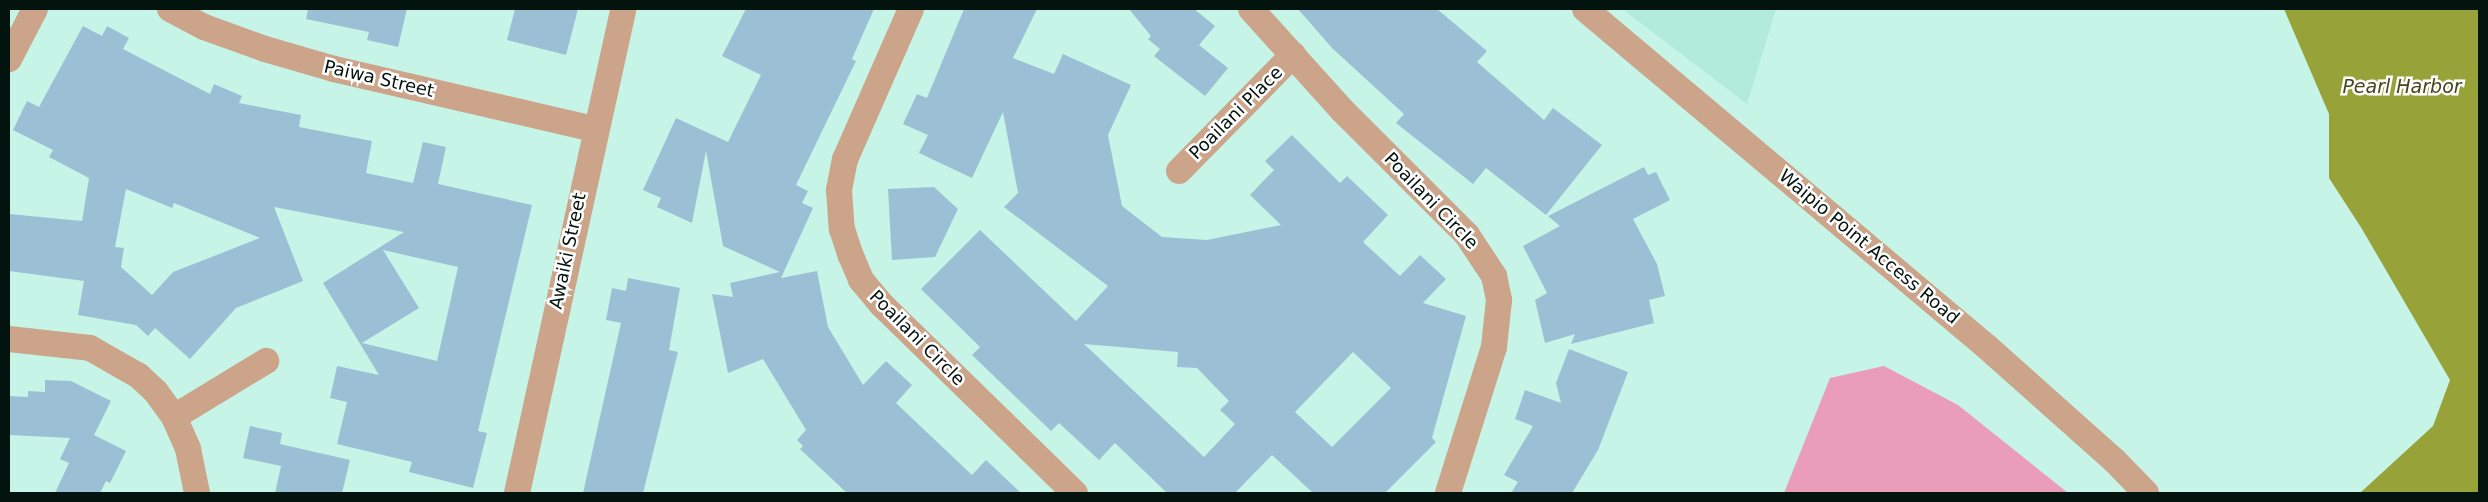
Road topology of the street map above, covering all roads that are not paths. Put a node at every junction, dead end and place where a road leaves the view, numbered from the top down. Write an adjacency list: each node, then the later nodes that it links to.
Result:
1 (35, 9): 8 (street)
2 (170, 9): 9 (street, Paiwa Street)
3 (623, 9): 9 (street, Awaiki Street)
4 (911, 9): 16 (street, Poailani Circle)
5 (1251, 9): 7 (street, Poailani Circle)
6 (1586, 9): 18 (street, Waipio Point Access Road)
7 (1293, 56): 10 (street, Poailani Place); 17 (street, Poailani Circle)
8 (9, 59)
9 (594, 129): 15 (street, Awaiki Street)
10 (1179, 170)
11 (9, 339): 13 (street)
12 (266, 361): 13 (street)
13 (174, 416): 14 (street)
14 (197, 493)
15 (517, 493)
16 (1074, 493)
17 (1448, 493)
18 (2146, 493)

